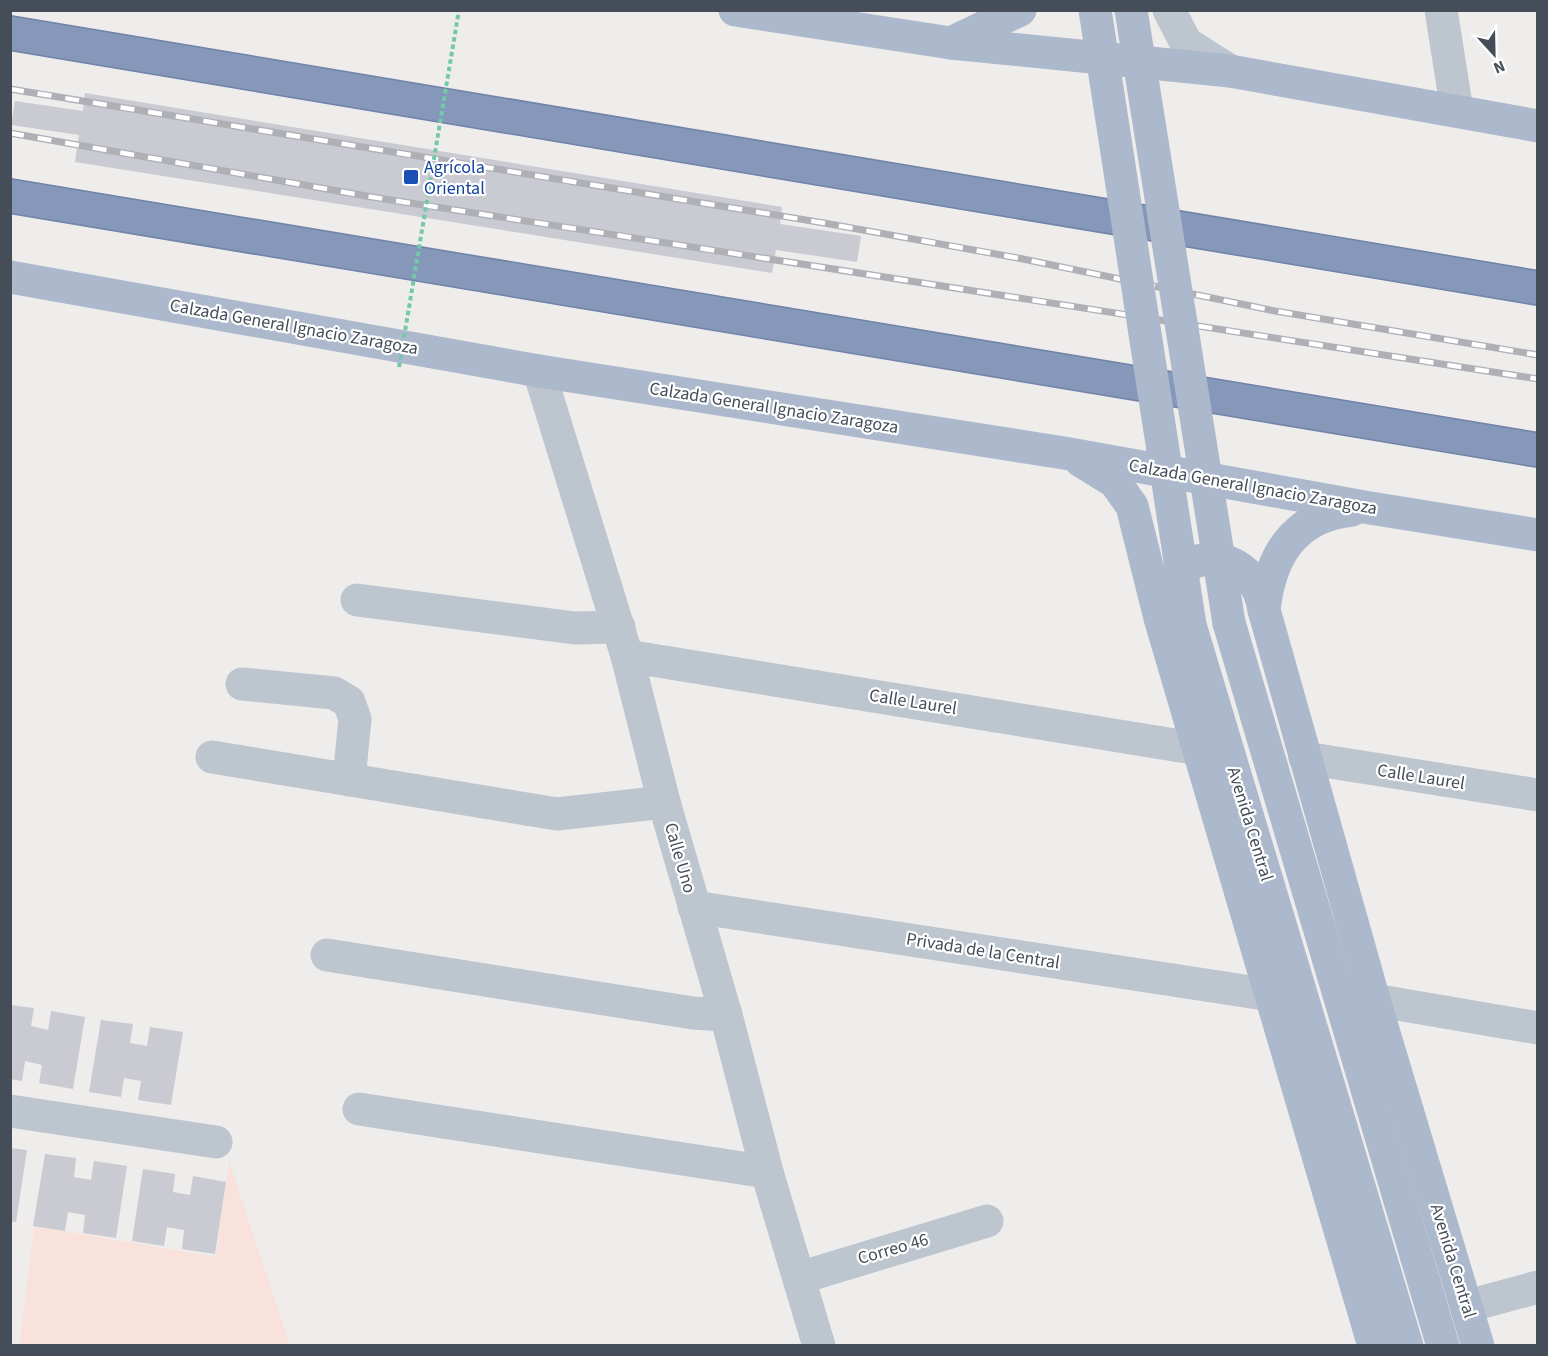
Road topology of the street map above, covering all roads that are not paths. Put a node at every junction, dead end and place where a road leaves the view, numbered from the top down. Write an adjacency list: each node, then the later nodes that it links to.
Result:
1 (735, 10): 8 (main road)
2 (1020, 10): 8 (main road)
3 (1095, 10): 22 (main road, Avenida Central, bridge)
4 (1131, 10): 48 (main road, Avenida Central, bridge)
5 (1169, 10): 9 (street)
6 (1441, 10): 10 (street)
7 (10, 33): 14 (highway)
8 (951, 43): 9 (main road)
9 (1230, 71): 10 (main road)
10 (1457, 111): 11 (main road)
11 (1538, 126)
12 (10, 196): 16 (highway)
13 (10, 277): 15 (main road, Calzada General Ignacio Zaragoza)
14 (1538, 288)
15 (539, 371): 17 (main road, Calzada General Ignacio Zaragoza); 23 (street, Calle Uno)
16 (1538, 450)
17 (1064, 453): 18 (main road, Calzada General Ignacio Zaragoza); 22 (main road, Avenida Central)
18 (1370, 508): 19 (main road, Calzada General Ignacio Zaragoza); 21 (main road, Avenida Central)
19 (1538, 535)
20 (357, 600): 23 (street, Calle Laurel)
21 (1264, 610): 22 (main road); 27 (main road, Avenida Central)
22 (1175, 622): 25 (main road, Avenida Central); 47 (main road, Avenida Central)
23 (623, 642): 25 (street, Calle Laurel); 30 (street, Calle Uno)
24 (242, 684): 28 (street)
25 (1198, 749): 33 (main road, Avenida Central)
26 (212, 757): 28 (street)
27 (1305, 758): 29 (street, Calle Laurel); 34 (main road, Avenida Central)
28 (349, 780): 30 (street)
29 (1538, 795)
30 (664, 802): 31 (street, Calle Uno)
31 (694, 907): 33 (street, Privada de la Central); 35 (street, Calle Uno)
32 (327, 955): 35 (street)
33 (1271, 995): 46 (main road, Avenida Central)
34 (1374, 1000): 36 (street); 44 (main road, Avenida Central)
35 (726, 1015): 40 (street, Calle Uno)
36 (1538, 1028)
37 (359, 1109): 40 (street)
38 (10, 1111): 39 (street)
39 (216, 1142)
40 (767, 1172): 42 (street, Calle Uno)
41 (987, 1221): 42 (street, Correo 46)
42 (799, 1278): 45 (street, Calle Uno)
43 (1538, 1287): 44 (street)
44 (1467, 1306): 49 (main road, Avenida Central)
45 (819, 1346)
46 (1374, 1346)
47 (1407, 1346)
48 (1443, 1346)
49 (1478, 1346)

